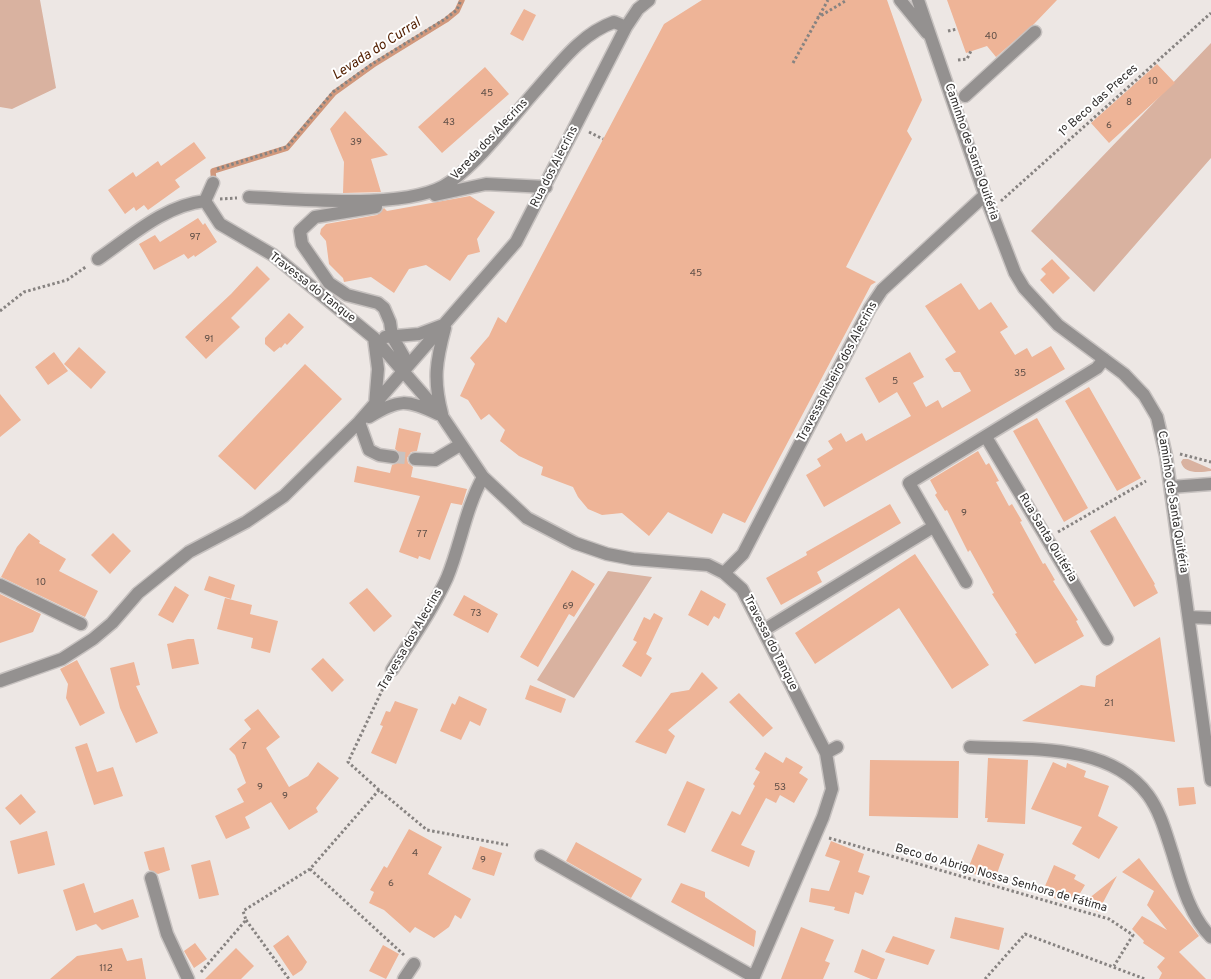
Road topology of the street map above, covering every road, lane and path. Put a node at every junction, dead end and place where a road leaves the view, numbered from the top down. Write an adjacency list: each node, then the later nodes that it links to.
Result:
1 (461, 0): 20 (path)
2 (649, 0): 9 (street, Rua dos Alecrins)
3 (828, 0): 8 (path)
4 (848, 0): 8 (path)
5 (900, 0): 13 (street)
6 (921, 1): 13 (street, Caminho de Santa Quitéria)
7 (1211, 13): 25 (path, 1º Beco das Preces)
8 (816, 19): 16 (path)
9 (626, 27): 21 (street, Rua dos Alecrins); 23 (street, Vereda dos Alecrins)
10 (957, 29): 11 (path)
11 (948, 31)
12 (1035, 32): 17 (street)
13 (931, 37): 22 (street, Caminho de Santa Quitéria)
14 (971, 51): 15 (path)
15 (958, 60)
16 (793, 63)
17 (965, 96)
18 (589, 132): 19 (path)
19 (603, 139)
20 (213, 183): 24 (street)
21 (546, 187): 28 (street, Rua dos Alecrins); 29 (street)
22 (985, 195): 31 (street, Caminho de Santa Quitéria); 48 (street, Travessa Ribeiro dos Alecrins)
23 (249, 197): 24 (path)
24 (205, 201): 26 (street); 30 (street, Travessa do Tanque)
25 (999, 203)
26 (98, 259): 27 (path)
27 (0, 311)
28 (446, 324): 29 (street); 32 (street, Rua dos Alecrins); 34 (street, Rua dos Alecrins)
29 (392, 336): 30 (street); 32 (street)
30 (374, 338): 32 (street, Travessa do Tanque); 33 (street)
31 (1104, 359): 36 (street); 45 (street, Caminho de Santa Quitéria)
32 (403, 371): 33 (street, Rua dos Alecrins); 34 (street, Travessa do Tanque)
33 (375, 405): 35 (street, Rua dos Alecrins)
34 (442, 416): 35 (street); 37 (street, Travessa do Tanque)
35 (359, 422): 39 (street); 57 (street)
36 (986, 437): 47 (street); 55 (street, Rua Santa Quitéria)
37 (460, 445): 40 (street); 42 (street, Travessa do Tanque)
38 (1184, 455): 41 (path)
39 (393, 456)
40 (415, 459)
41 (1211, 462)
42 (483, 477): 48 (street, Travessa do Tanque); 56 (street, Travessa dos Alecrins)
43 (1146, 481): 46 (path)
44 (1211, 484): 45 (street)
45 (1171, 487): 51 (street, Caminho de Santa Quitéria)
46 (1069, 525)
47 (933, 527): 49 (street); 54 (street)
48 (724, 573): 54 (street, Travessa do Tanque)
49 (966, 582)
50 (0, 585): 53 (street)
51 (1189, 617): 52 (street); 59 (street, Caminho de Santa Quitéria)
52 (1211, 618)
53 (81, 624)
54 (764, 630): 70 (street, Travessa do Tanque)
55 (1107, 640)
56 (392, 670): 60 (path, Travessa dos Alecrins)
57 (0, 681)
58 (970, 748): 67 (street)
59 (1211, 780)
60 (379, 790): 62 (path, Travessa dos Alecrins); 64 (path)
61 (826, 837): 69 (path, Beco do Abrigo Nossa Senhora de Fátima)
62 (508, 845)
63 (541, 856): 70 (street)
64 (310, 869): 66 (path); 68 (path)
65 (151, 878): 71 (street)
66 (246, 920): 72 (path); 73 (path)
67 (1211, 937)
68 (414, 964): 74 (street)
69 (1114, 966): 75 (path); 76 (path)
70 (753, 978)
71 (188, 979)
72 (195, 979)
73 (289, 979)
74 (404, 979)
75 (985, 979)
76 (1145, 979)

